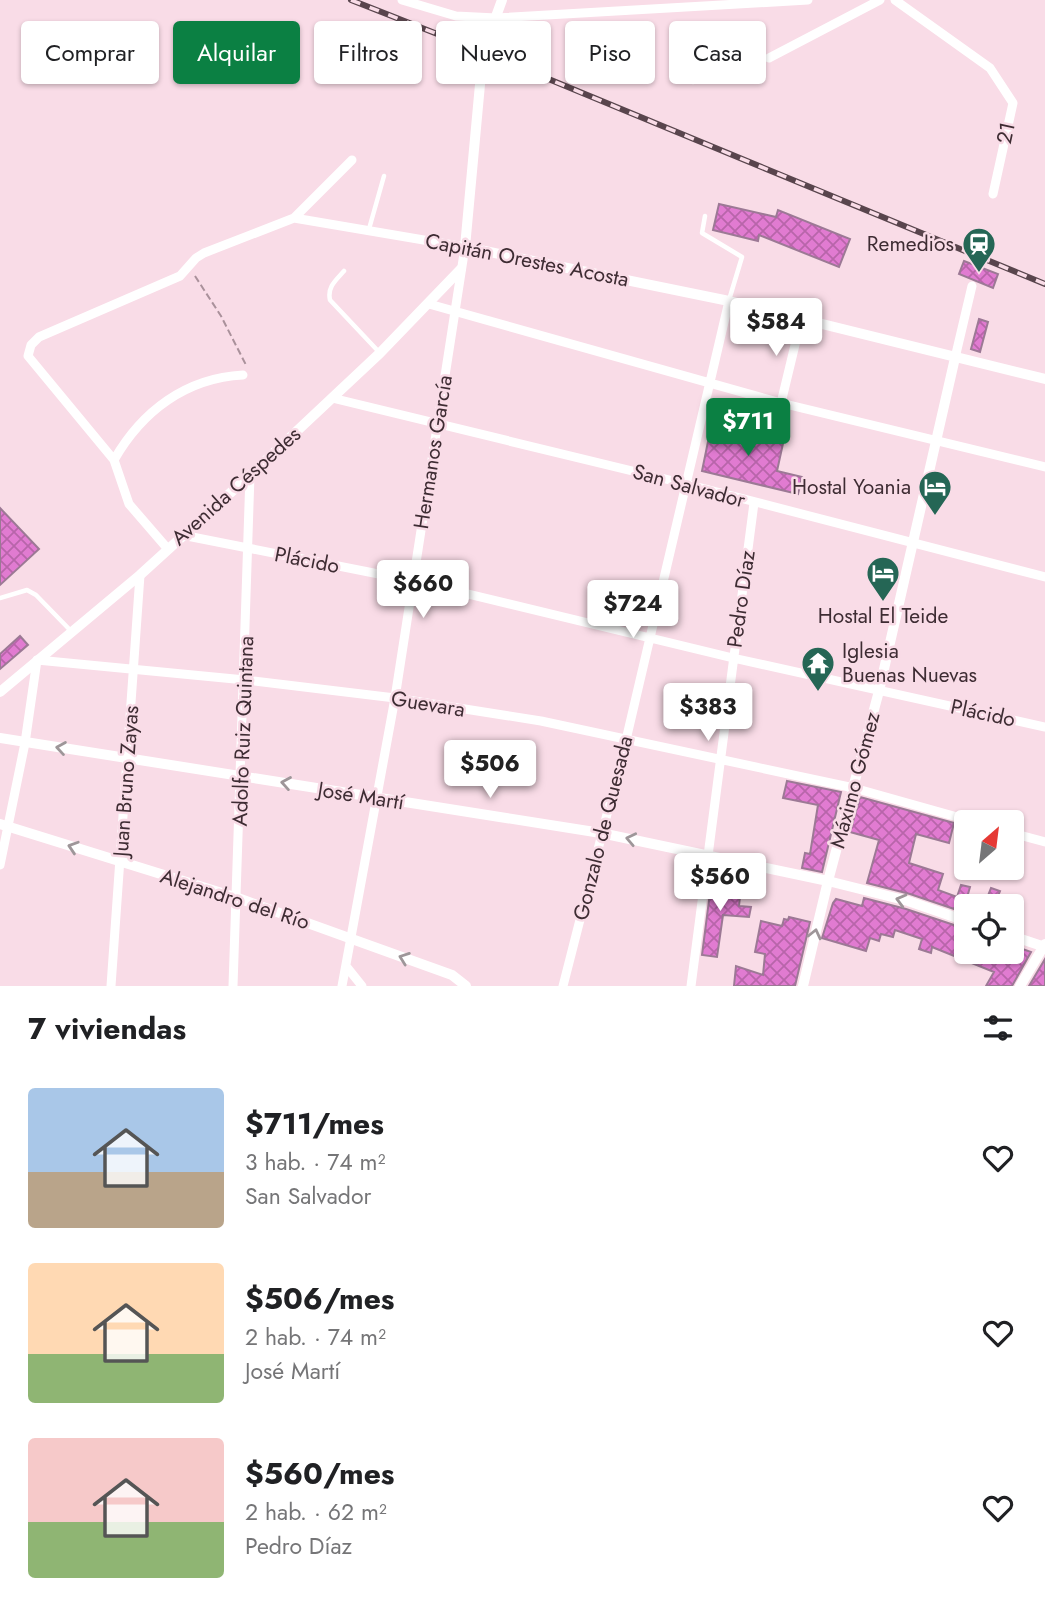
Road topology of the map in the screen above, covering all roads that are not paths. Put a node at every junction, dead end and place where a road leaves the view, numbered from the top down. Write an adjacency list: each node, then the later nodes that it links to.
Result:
1 (402, 0): 6 (street)
2 (502, 0): 6 (street, Hermanos García)
3 (808, 0): 6 (street)
4 (880, 0): 7 (street)
5 (895, 0): 11 (street, 21)
6 (496, 18): 15 (street, Hermanos García)
7 (769, 58): 8 (lane)
8 (766, 59)
9 (352, 160): 13 (street)
10 (384, 176): 14 (lane)
11 (993, 194)
12 (705, 216): 19 (lane)
13 (294, 218): 14 (street, Capitán Orestes Acosta); 32 (street, Capitán Orestes Acosta)
14 (369, 229): 15 (street, Capitán Orestes Acosta)
15 (465, 247): 16 (street, Hermanos García); 19 (street, Capitán Orestes Acosta)
16 (461, 269): 20 (street, Avenida Céspedes); 21 (street, Hermanos García)
17 (344, 271): 23 (lane)
18 (972, 286): 24 (street, Máximo Gómez)
19 (729, 301): 22 (street, Capitán Orestes Acosta); 27 (street, Gonzalo de Quesada)
20 (429, 304): 21 (street); 23 (street, Avenida Céspedes)
21 (455, 312): 27 (street); 30 (street, Hermanos García)
22 (801, 320): 24 (street, Capitán Orestes Acosta); 29 (street)
23 (380, 352): 28 (street, Avenida Céspedes)
24 (955, 358): 26 (street, Capitán Orestes Acosta); 31 (street, Máximo Gómez)
25 (243, 375): 32 (street)
26 (1045, 379)
27 (709, 384): 29 (street); 35 (street, Gonzalo de Quesada)
28 (332, 398): 30 (street, San Salvador); 34 (street, Avenida Céspedes)
29 (781, 403): 31 (street)
30 (437, 423): 35 (street, San Salvador); 43 (street, Hermanos García)
31 (936, 440): 33 (street); 38 (street, Máximo Gómez)
32 (114, 460): 39 (street)
33 (1045, 467)
34 (250, 475): 37 (street, Avenida Céspedes); 40 (street, Adolfo Ruiz Quintana)
35 (686, 484): 36 (street, San Salvador); 46 (street, Gonzalo de Quesada)
36 (754, 503): 38 (street, San Salvador); 47 (street, Pedro Díaz)
37 (182, 535): 39 (street, Avenida Céspedes); 40 (street, Plácido)
38 (911, 544): 42 (street, San Salvador); 51 (street, Máximo Gómez)
39 (167, 548): 41 (street, Avenida Céspedes)
40 (248, 549): 43 (street, Plácido); 50 (street, Adolfo Ruiz Quintana)
41 (140, 575): 45 (street, Avenida Céspedes); 49 (street, Juan Bruno Zayas)
42 (1045, 577)
43 (414, 581): 46 (street, Plácido); 53 (street, Hermanos García)
44 (0, 598): 45 (lane)
45 (72, 632): 48 (street, Avenida Céspedes)
46 (649, 638): 47 (street, Plácido); 56 (street, Gonzalo de Quesada)
47 (733, 658): 51 (street, Plácido); 59 (street, Pedro Díaz)
48 (37, 660): 49 (street, Guevara); 52 (street, Avenida Céspedes); 57 (street)
49 (134, 669): 50 (street, Guevara); 58 (street, Juan Bruno Zayas)
50 (245, 680): 53 (street, Guevara); 60 (street, Adolfo Ruiz Quintana)
51 (879, 691): 54 (street, Plácido); 61 (street, Máximo Gómez)
52 (0, 692)
53 (394, 698): 56 (street, Guevara); 62 (street, Hermanos García)
54 (1045, 727)
55 (0, 738): 57 (street, José Martí)
56 (626, 740): 59 (street, Guevara); 65 (street, Gonzalo de Quesada)
57 (25, 743): 58 (street, José Martí, one-way to 57); 64 (street)
58 (127, 759): 60 (street, José Martí); 69 (street, Juan Bruno Zayas)
59 (721, 759): 61 (street, Guevara); 68 (street, Pedro Díaz)
60 (242, 775): 62 (street, José Martí, one-way to 60); 72 (street, Adolfo Ruiz Quintana)
61 (854, 788): 63 (street, Guevara); 71 (street, Máximo Gómez)
62 (378, 799): 65 (street, José Martí); 74 (street, Hermanos García)
63 (954, 816)
64 (4, 825): 69 (street, Alejandro del Río, one-way to 64); 70 (street)
65 (601, 833): 68 (street, José Martí, one-way to 65); 83 (street, Gonzalo de Quesada)
66 (1024, 836): 67 (street)
67 (1045, 842)
68 (706, 856): 71 (street, José Martí); 84 (street, Pedro Díaz)
69 (120, 862): 72 (street, Alejandro del Río); 78 (street, Juan Bruno Zayas)
70 (0, 865)
71 (828, 881): 73 (street, José Martí, one-way to 71); 85 (street, Máximo Gómez, one-way to 71)
72 (238, 898): 74 (street, Alejandro del Río); 79 (street, Adolfo Ruiz Quintana)
73 (954, 917)
74 (351, 939): 77 (street, Hermanos García); 82 (street, Alejandro del Río, one-way to 74)
75 (1024, 940): 76 (street)
76 (1044, 946): 86 (street)
77 (346, 966): 80 (street, Hermanos García); 81 (street)
78 (111, 986)
79 (233, 986)
80 (342, 986)
81 (362, 986)
82 (466, 986)
83 (563, 986)
84 (691, 986)
85 (803, 986)
86 (1020, 986)

